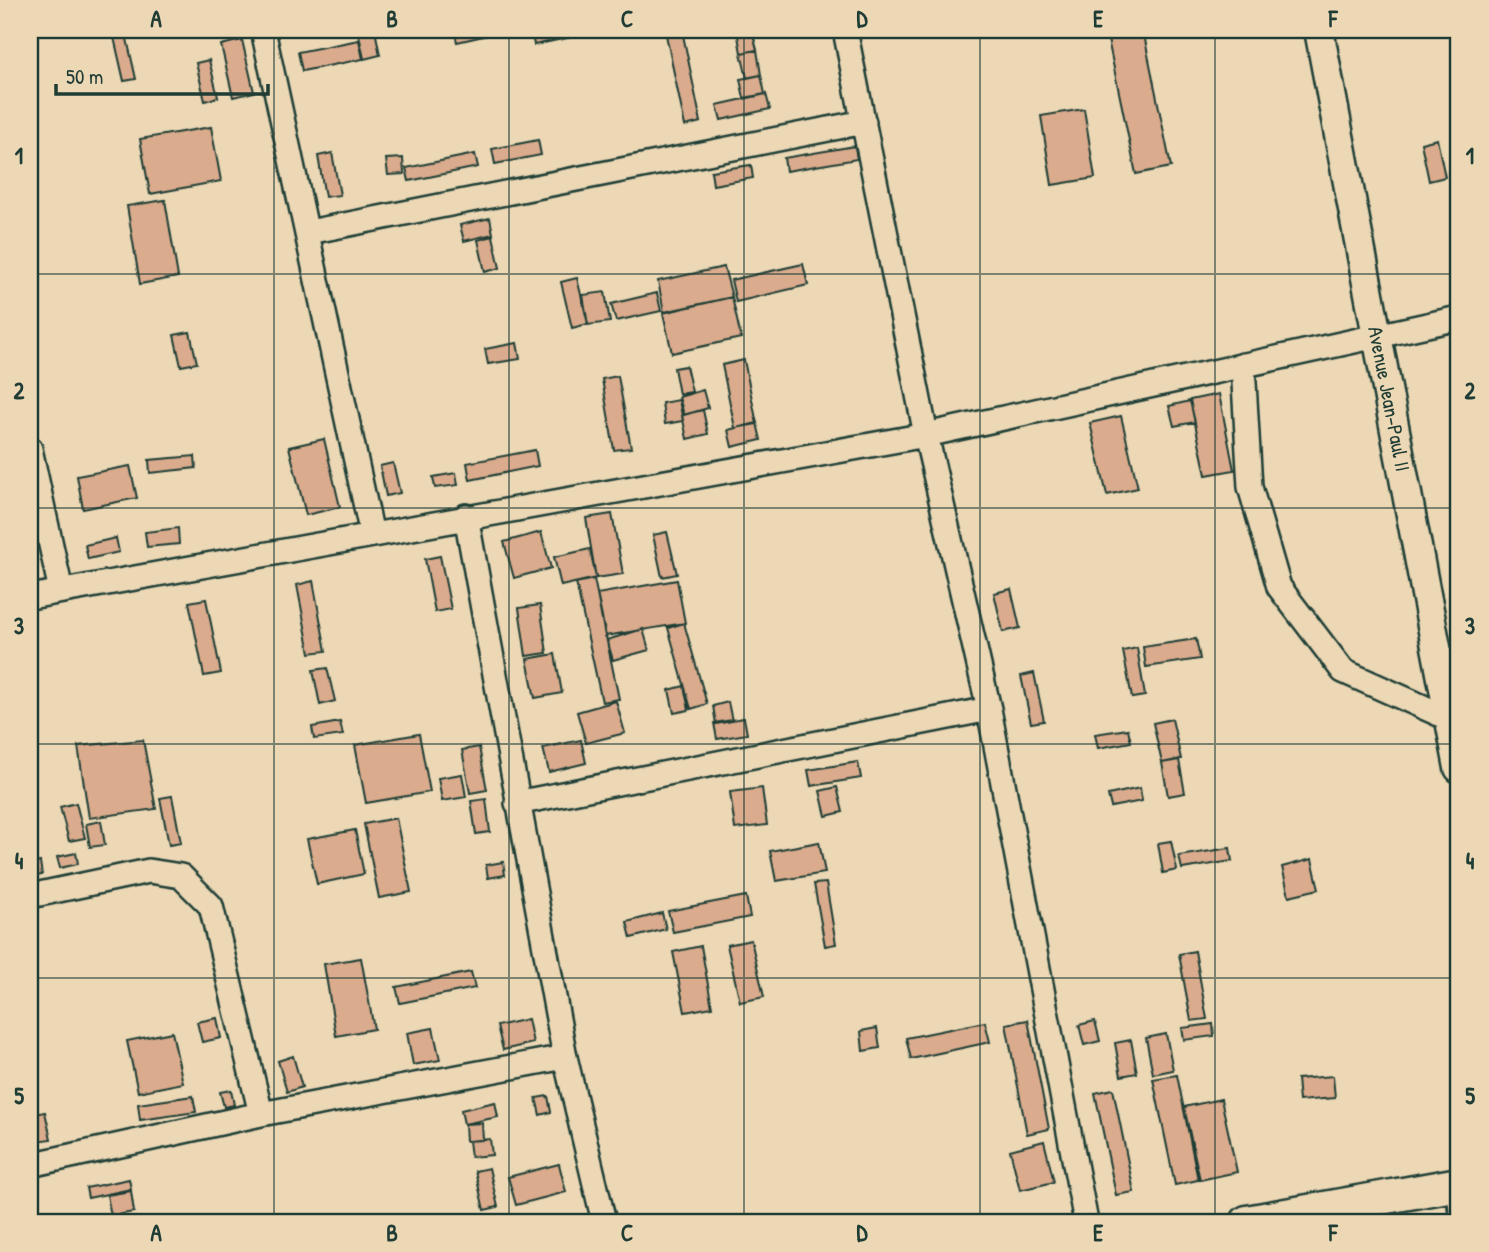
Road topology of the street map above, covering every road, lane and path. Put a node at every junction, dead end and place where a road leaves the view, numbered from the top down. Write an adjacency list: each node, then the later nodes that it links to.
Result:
1 (263, 30): 5 (street)
2 (845, 30): 4 (street)
3 (1319, 30): 7 (street, Avenue Jean-Paul II)
4 (864, 122): 5 (street); 9 (street)
5 (309, 232): 12 (street)
6 (1459, 318): 7 (street)
7 (1377, 336): 8 (street); 16 (street, Avenue Jean-Paul II)
8 (1243, 365): 9 (street); 16 (street)
9 (926, 435): 11 (street); 15 (street)
10 (30, 449): 13 (street)
11 (466, 516): 12 (street); 18 (street)
12 (372, 535): 13 (street)
13 (61, 591): 14 (street)
14 (30, 597)
15 (989, 709): 18 (street); 25 (street)
16 (1450, 719): 17 (street, Avenue Jean-Paul II)
17 (1459, 768)
18 (517, 803): 20 (street)
19 (30, 896): 21 (street)
20 (565, 1057): 21 (street); 24 (street)
21 (261, 1114): 22 (street)
22 (30, 1165)
23 (1455, 1185): 26 (main road); 27 (lane)
24 (604, 1222)
25 (1086, 1222)
26 (1247, 1222)
27 (1456, 1222)

